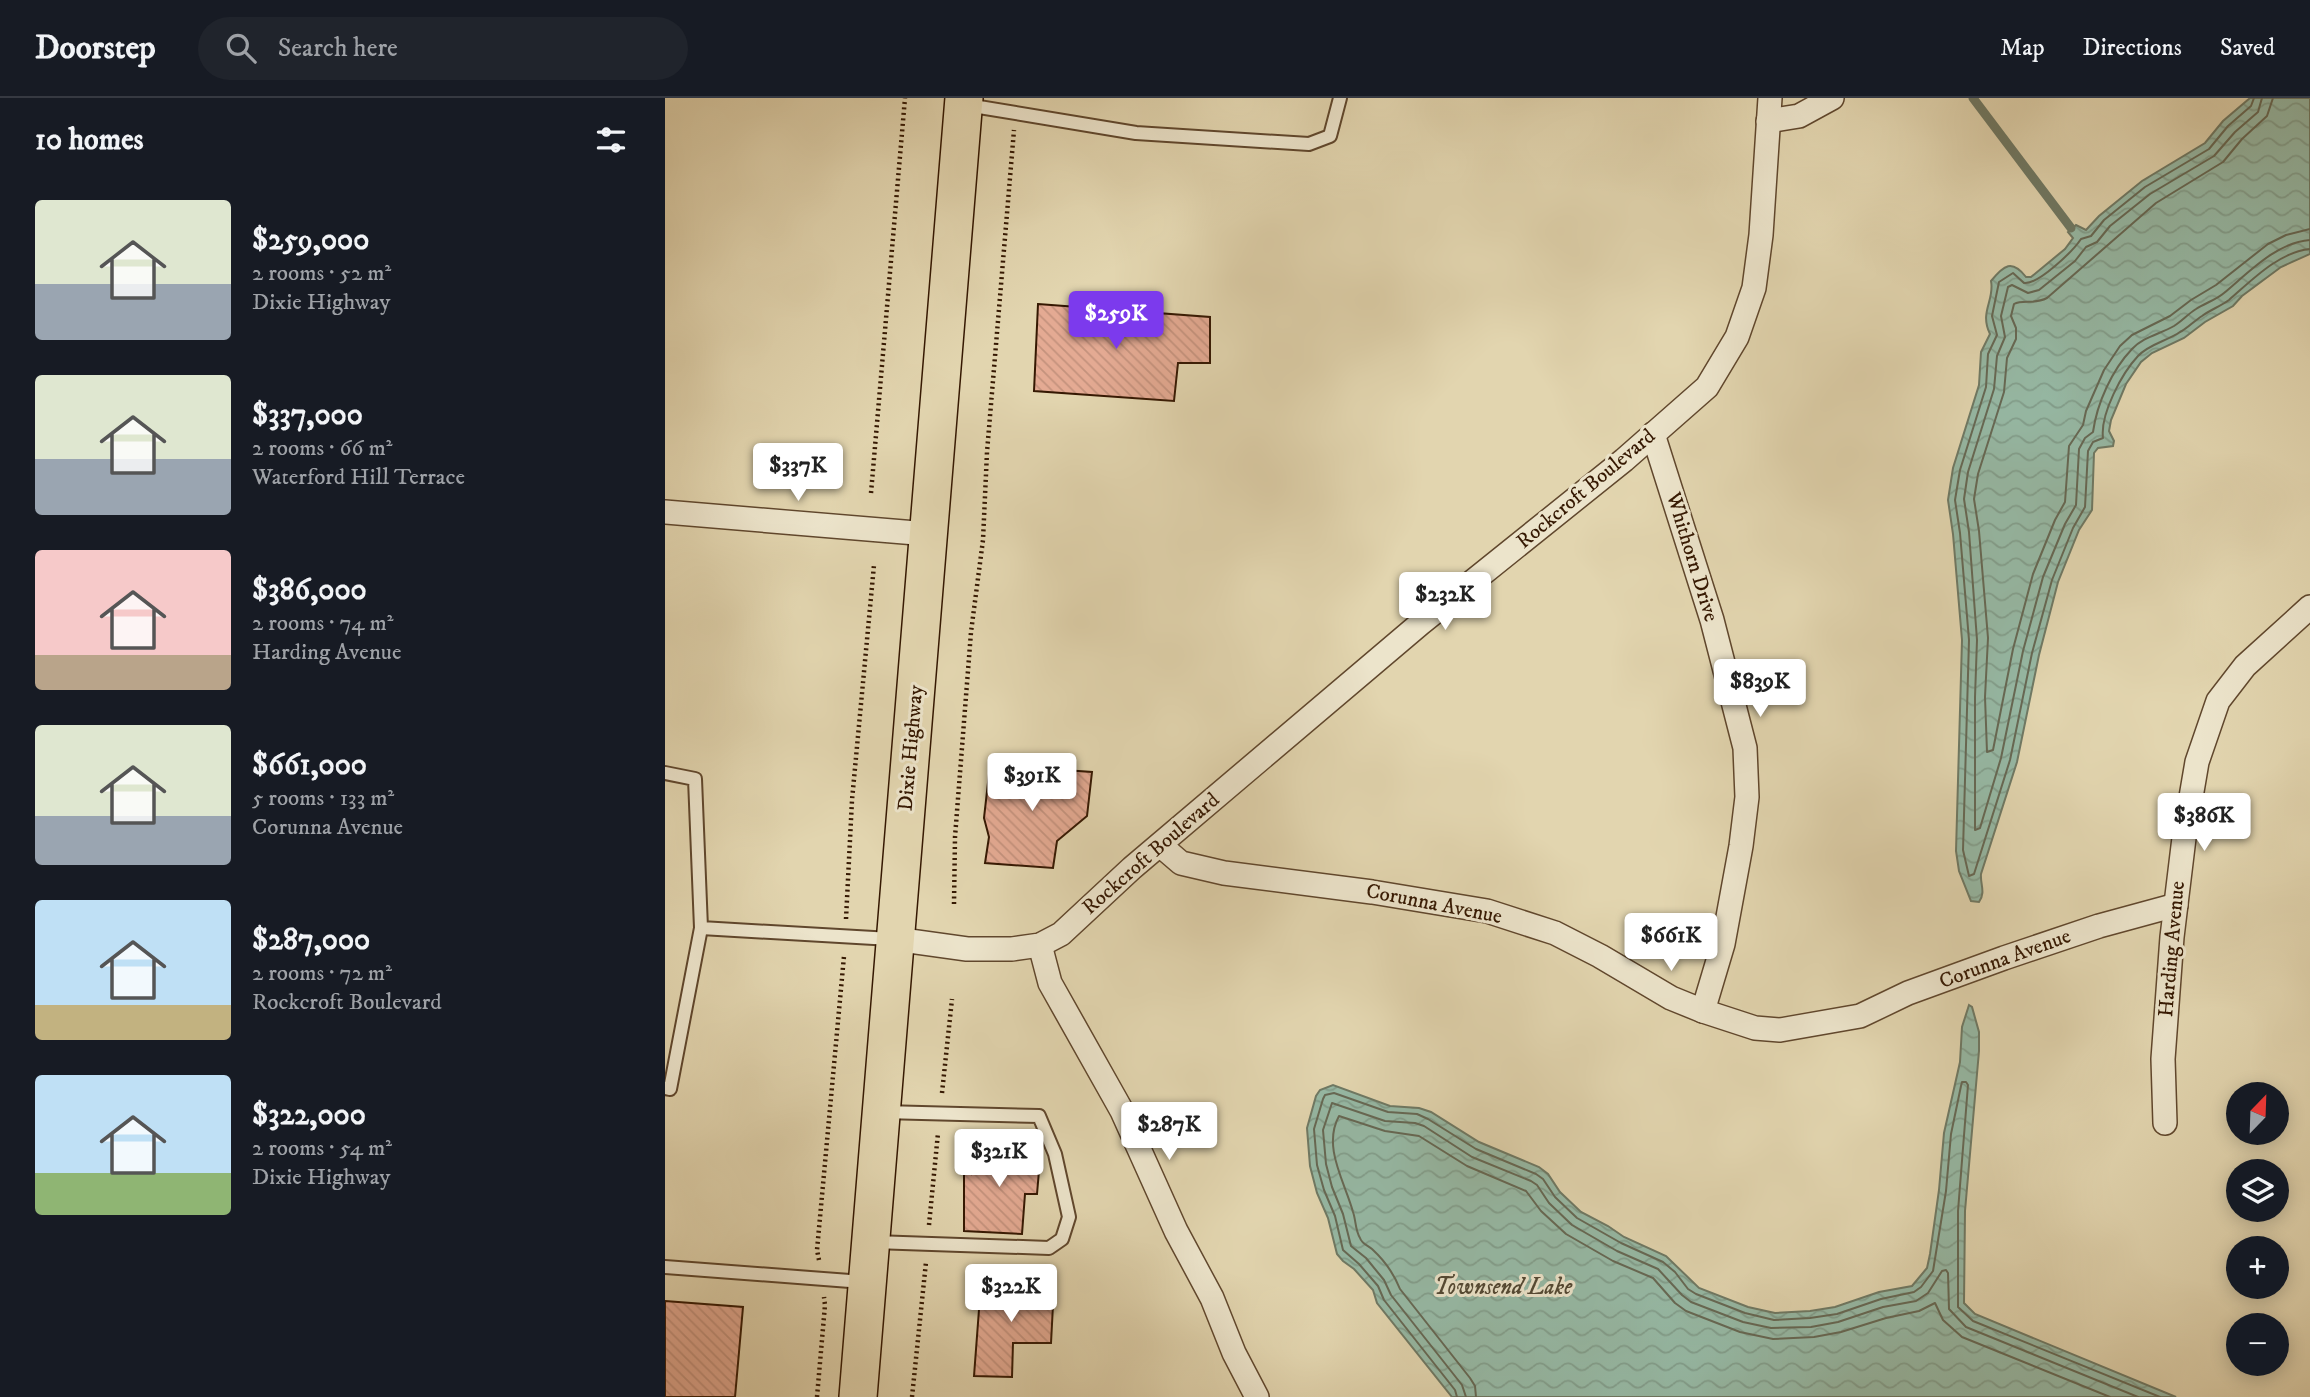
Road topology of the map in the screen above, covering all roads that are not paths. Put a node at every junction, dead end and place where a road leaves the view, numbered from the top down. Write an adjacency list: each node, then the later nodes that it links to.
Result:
1 (1339, 98): 3 (lane)
2 (1832, 98): 4 (street)
3 (963, 101): 7 (main road, Dixie Highway)
4 (1769, 109): 5 (street, Rockcroft Boulevard)
5 (1653, 434): 10 (street, Rockcroft Boulevard); 15 (street, Whithorn Drive)
6 (665, 512): 7 (street)
7 (928, 534): 13 (main road, Dixie Highway)
8 (2310, 607): 11 (street, Harding Avenue)
9 (665, 773): 12 (lane)
10 (1160, 845): 14 (street, Rockcroft Boulevard); 15 (street, Corunna Avenue)
11 (2176, 905): 15 (street, Corunna Avenue); 18 (street, Harding Avenue)
12 (701, 928): 13 (lane); 16 (lane)
13 (895, 939): 14 (street, Rockcroft Boulevard); 17 (main road, Dixie Highway)
14 (1040, 945): 23 (street)
15 (1703, 1011)
16 (667, 1093)
17 (881, 1112): 19 (main road, Dixie Highway); 19 (lane)
18 (2165, 1123)
19 (870, 1242): 21 (main road, Dixie Highway)
20 (665, 1267): 21 (lane)
21 (867, 1282): 22 (main road, Dixie Highway)
22 (858, 1397)
23 (1257, 1397)

